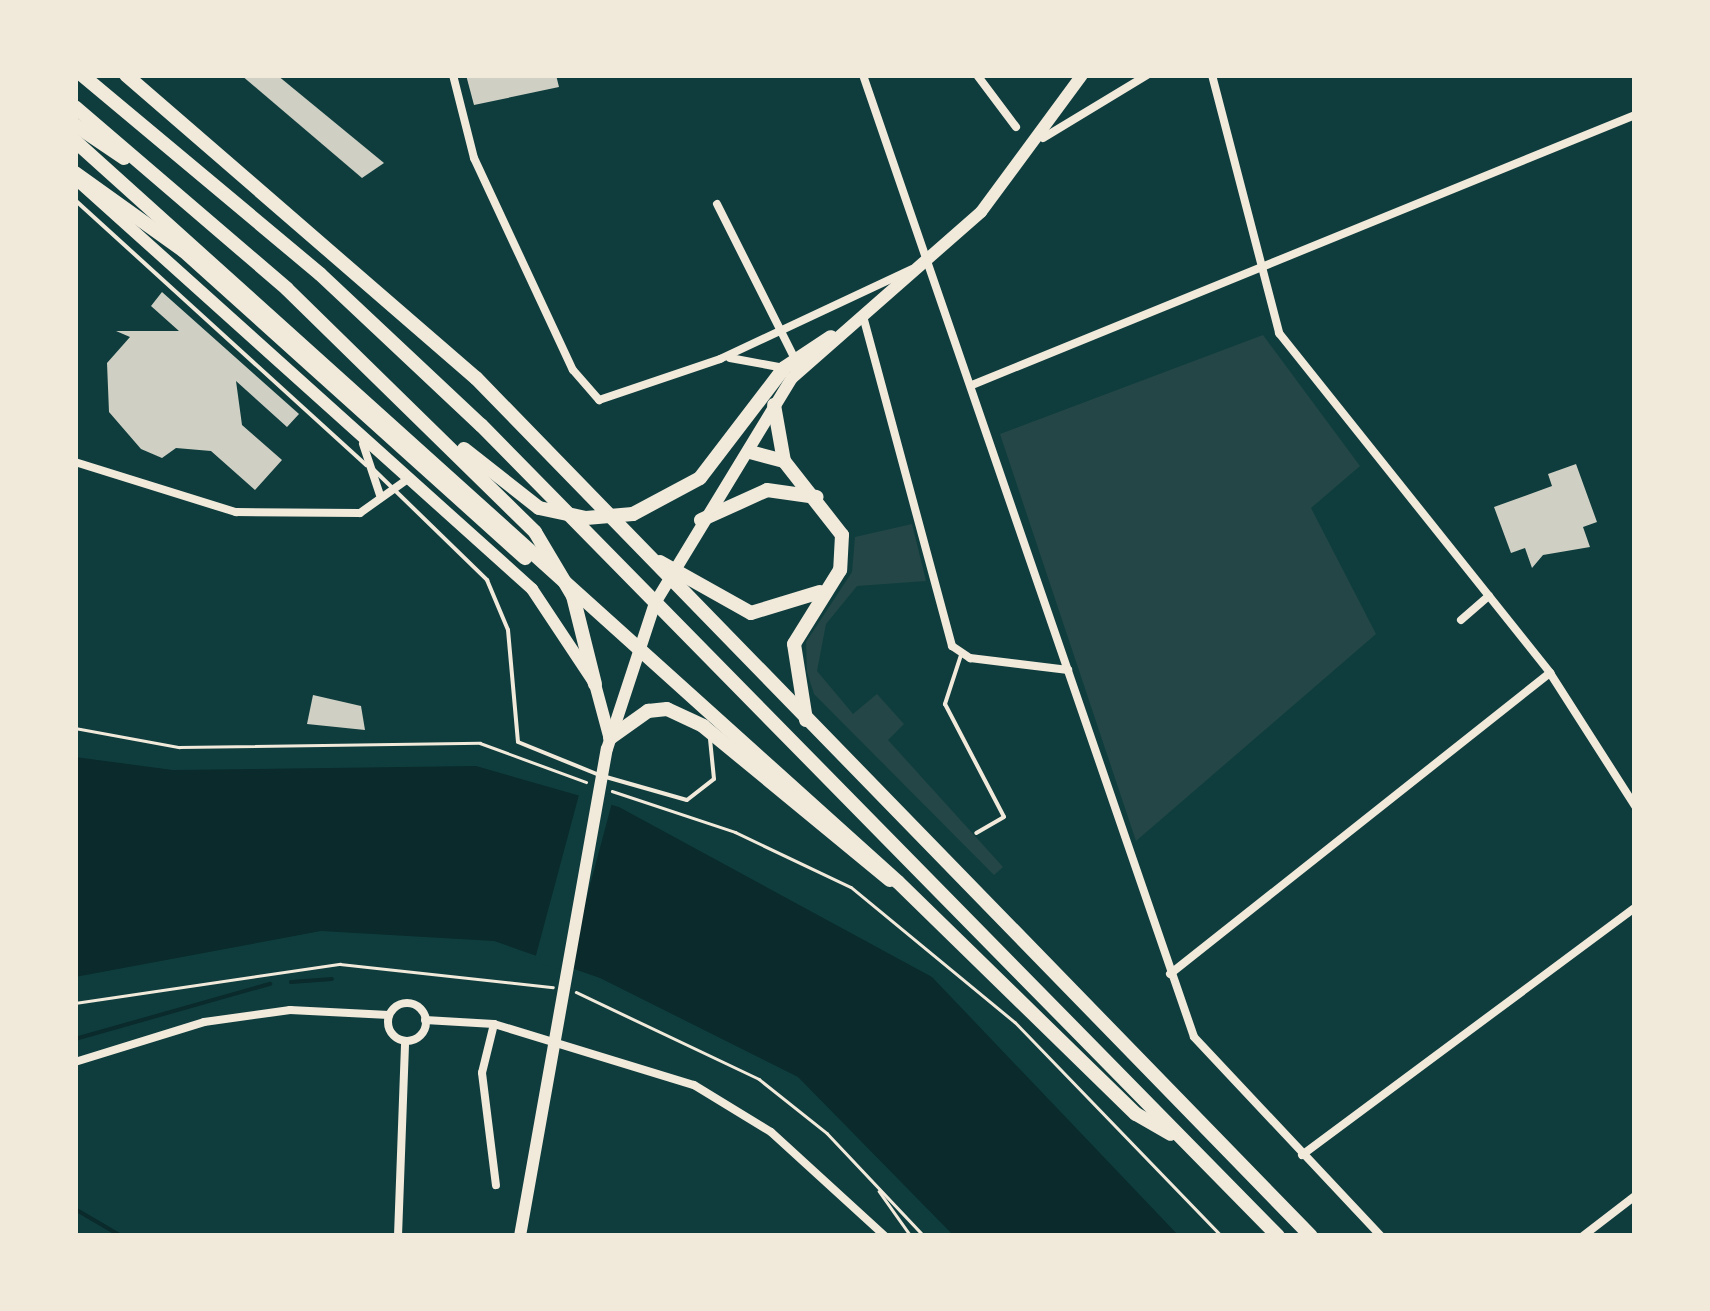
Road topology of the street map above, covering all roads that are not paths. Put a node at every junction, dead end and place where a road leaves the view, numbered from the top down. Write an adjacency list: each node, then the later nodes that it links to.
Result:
1 (82, 75): 63 (highway)
2 (126, 75): 41 (highway)
3 (453, 75): 26 (street)
4 (863, 75): 19 (street)
5 (977, 75): 12 (street)
6 (1082, 75): 13 (main road)
7 (1148, 75): 13 (street)
8 (1212, 75): 20 (street)
9 (75, 107): 15 (highway)
10 (1635, 115): 20 (street)
11 (75, 125): 15 (highway)
12 (1016, 127)
13 (1043, 138): 19 (main road)
14 (75, 140): 44 (highway)
15 (153, 170): 30 (highway)
16 (75, 176): 31 (main road); 44 (highway)
17 (75, 200): 35 (lane)
18 (717, 204): 22 (street)
19 (930, 263): 21 (main road); 22 (street); 28 (street)
20 (1256, 266): 28 (street); 43 (street)
21 (864, 316): 23 (main road); 46 (street)
22 (776, 332): 24 (street); 27 (street)
23 (831, 337): 27 (highway); 29 (main road)
24 (760, 339): 25 (street); 26 (street)
25 (758, 357): 26 (street); 27 (street)
26 (720, 359)
27 (790, 364): 30 (highway)
28 (972, 385): 47 (street)
29 (774, 405): 32 (main road); 33 (highway)
30 (420, 414): 49 (highway)
31 (350, 426): 35 (street); 36 (main road)
32 (750, 452): 33 (highway); 40 (main road)
33 (784, 461): 39 (highway)
34 (75, 462): 38 (street)
35 (379, 474): 37 (lane); 38 (street)
36 (408, 478): 37 (street); 49 (main road)
37 (396, 486): 38 (street); 51 (lane)
38 (380, 495)
39 (817, 498): 40 (highway); 42 (highway)
40 (701, 520): 52 (main road)
41 (652, 558): 42 (highway); 50 (highway)
42 (826, 590): 50 (highway)
43 (1490, 596): 45 (street); 48 (street)
44 (606, 618): 55 (highway)
45 (1462, 620)
46 (961, 654): 47 (street); 54 (lane)
47 (1068, 670): 57 (street)
48 (1550, 673): 53 (street); 57 (street)
49 (595, 684): 52 (main road)
50 (806, 720): 71 (highway)
51 (703, 726): 52 (highway); 55 (highway)
52 (610, 738): 68 (main road)
53 (1635, 806)
54 (976, 833)
55 (898, 882): 63 (highway)
56 (1635, 908): 64 (street)
57 (1170, 974): 64 (street)
58 (389, 1015): 59 (street); 61 (street); 62 (street)
59 (426, 1020): 60 (street); 61 (street)
60 (494, 1024): 65 (street); 69 (street)
61 (405, 1041): 67 (street)
62 (75, 1062)
63 (1189, 1144): 70 (highway)
64 (1302, 1155): 72 (street)
65 (496, 1185)
66 (1635, 1196): 73 (street)
67 (398, 1236)
68 (520, 1236)
69 (885, 1236)
70 (1278, 1236)
71 (1312, 1236)
72 (1381, 1236)
73 (1582, 1236)

